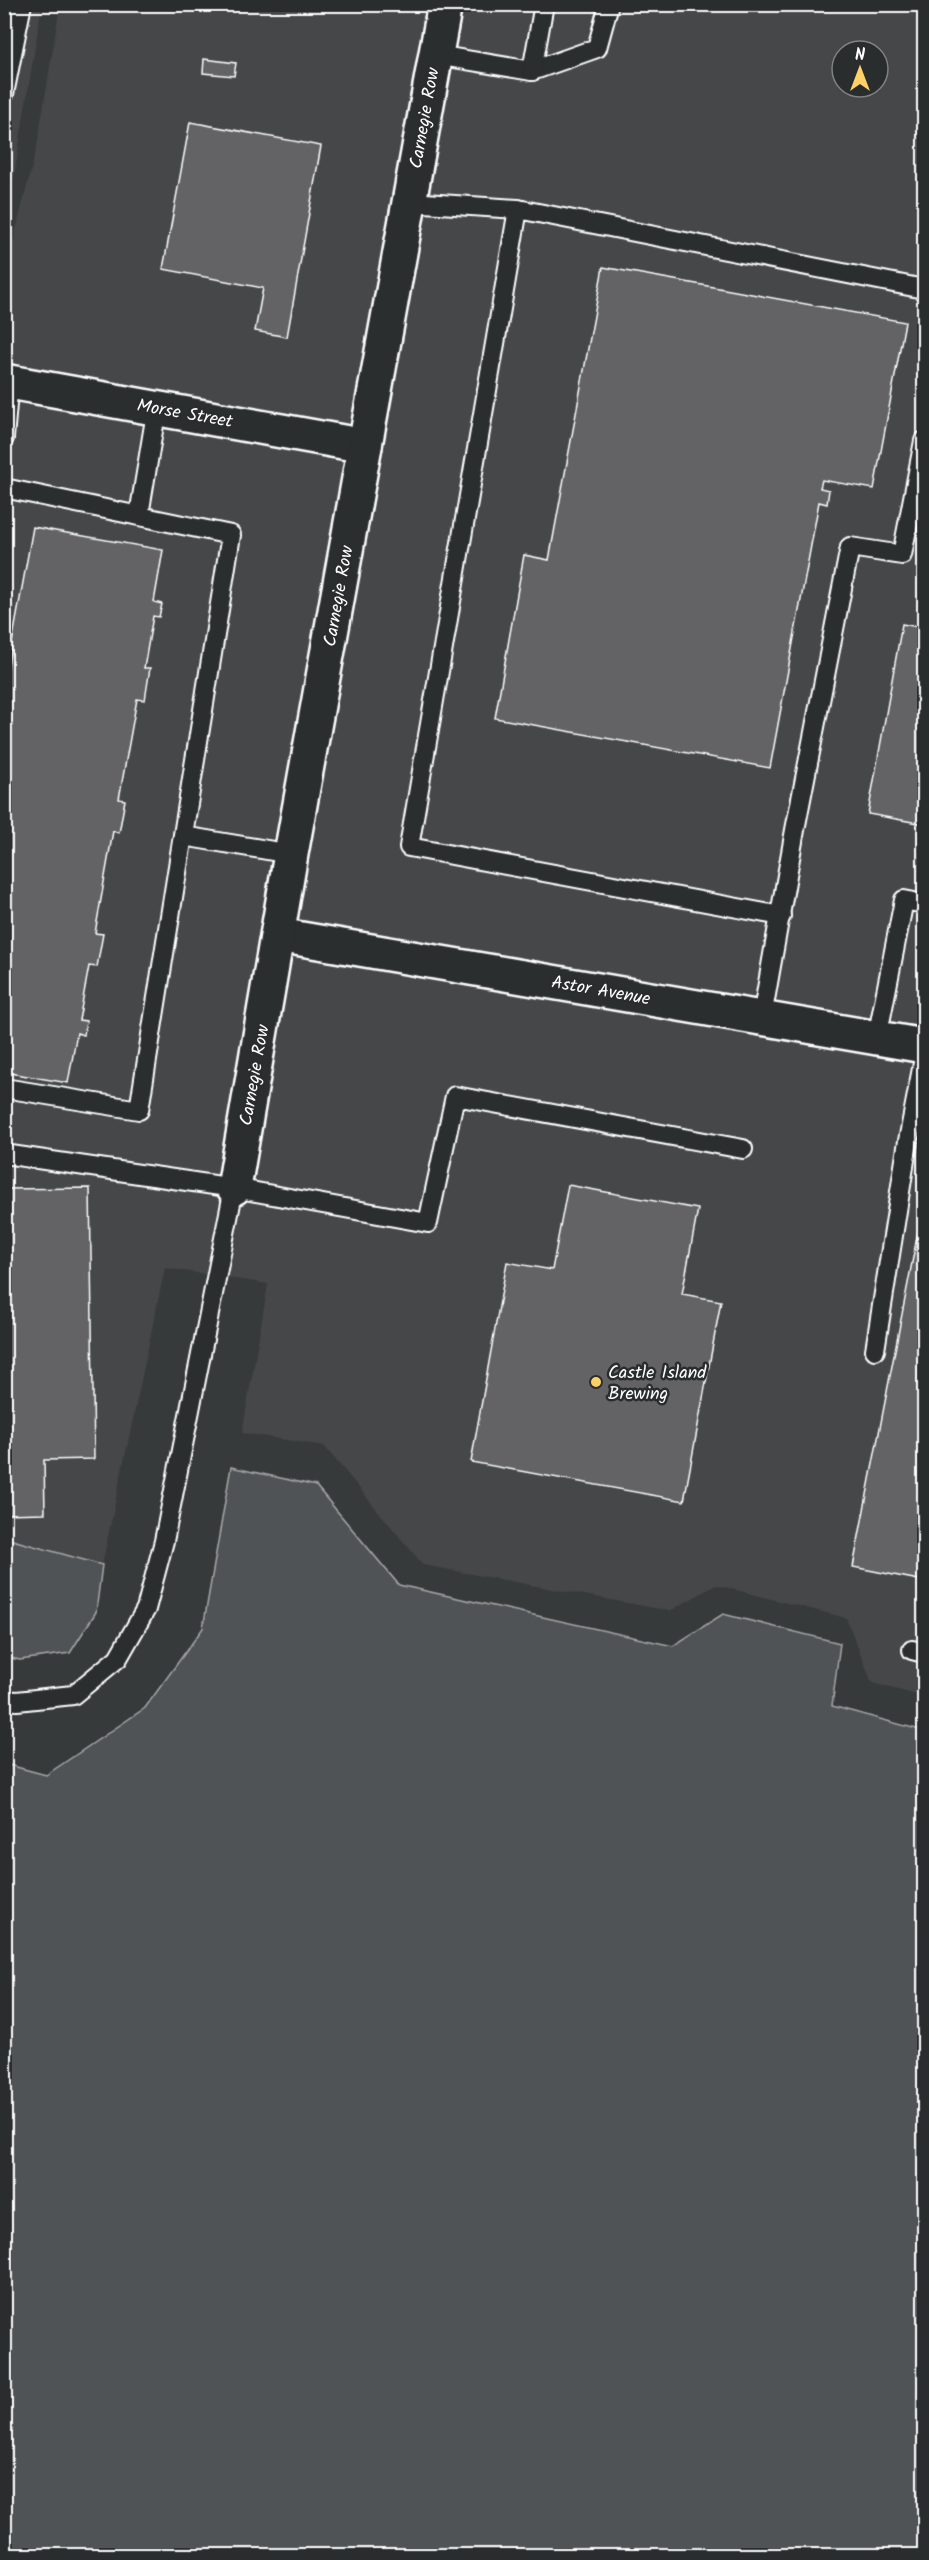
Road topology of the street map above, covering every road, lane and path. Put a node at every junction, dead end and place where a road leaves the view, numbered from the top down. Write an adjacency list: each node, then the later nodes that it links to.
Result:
1 (22, 4): 7 (lane)
2 (445, 4): 5 (street, Carnegie Row)
3 (544, 4): 6 (lane)
4 (609, 4): 6 (lane)
5 (436, 55): 6 (lane); 8 (street, Carnegie Row)
6 (532, 71)
7 (4, 94)
8 (409, 202): 9 (lane); 15 (street, Carnegie Row)
9 (518, 209): 10 (lane); 21 (lane)
10 (924, 289)
11 (7, 381): 12 (street, Morse Street); 13 (lane)
12 (157, 407): 15 (street, Morse Street); 17 (lane)
13 (4, 438)
14 (924, 441): 21 (lane)
15 (365, 446): 19 (street, Carnegie Row)
16 (4, 488): 17 (lane)
17 (139, 515): 18 (lane)
18 (183, 836): 19 (lane); 27 (lane)
19 (291, 854): 22 (street, Carnegie Row)
20 (924, 904): 24 (lane)
21 (781, 916): 23 (lane)
22 (278, 935): 23 (street, Astor Avenue); 31 (street, Carnegie Row)
23 (762, 1017): 24 (street, Astor Avenue)
24 (877, 1038): 25 (street, Astor Avenue)
25 (924, 1046)
26 (924, 1058): 28 (lane)
27 (4, 1089)
28 (916, 1142): 32 (lane)
29 (743, 1149): 31 (lane)
30 (4, 1154): 31 (lane)
31 (234, 1188): 33 (lane)
32 (875, 1350)
33 (4, 1700)

